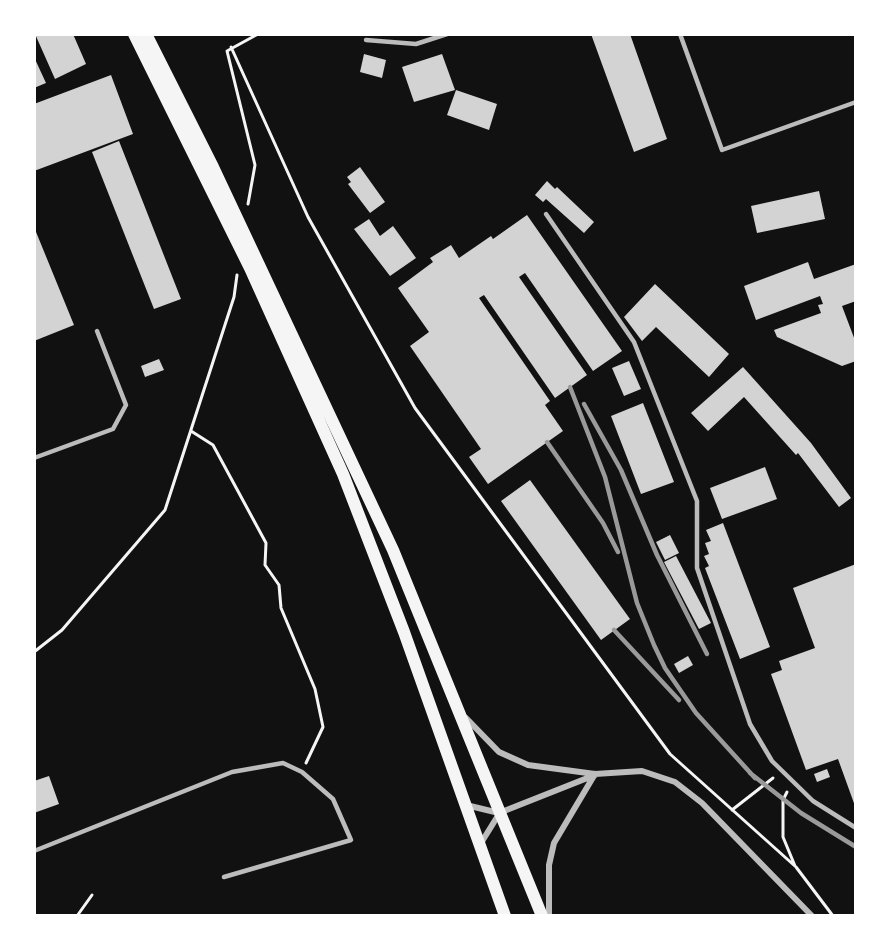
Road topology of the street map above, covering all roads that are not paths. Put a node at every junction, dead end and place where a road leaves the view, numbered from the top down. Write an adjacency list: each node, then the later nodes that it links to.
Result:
1 (134, 34): 12 (main road)
2 (146, 34): 10 (main road)
3 (447, 34): 5 (lane)
4 (680, 34): 6 (lane)
5 (366, 40)
6 (855, 102)
7 (546, 214): 14 (lane)
8 (97, 331): 9 (lane)
9 (34, 458)
10 (456, 706): 11 (street); 13 (main road)
11 (595, 774): 13 (street); 20 (street); 21 (street)
12 (463, 804): 13 (street); 15 (main road)
13 (499, 813): 15 (street); 19 (main road)
14 (855, 828)
15 (479, 846): 18 (main road)
16 (34, 851): 17 (lane)
17 (224, 877)
18 (505, 915)
19 (542, 915)
20 (549, 915)
21 (812, 915)

